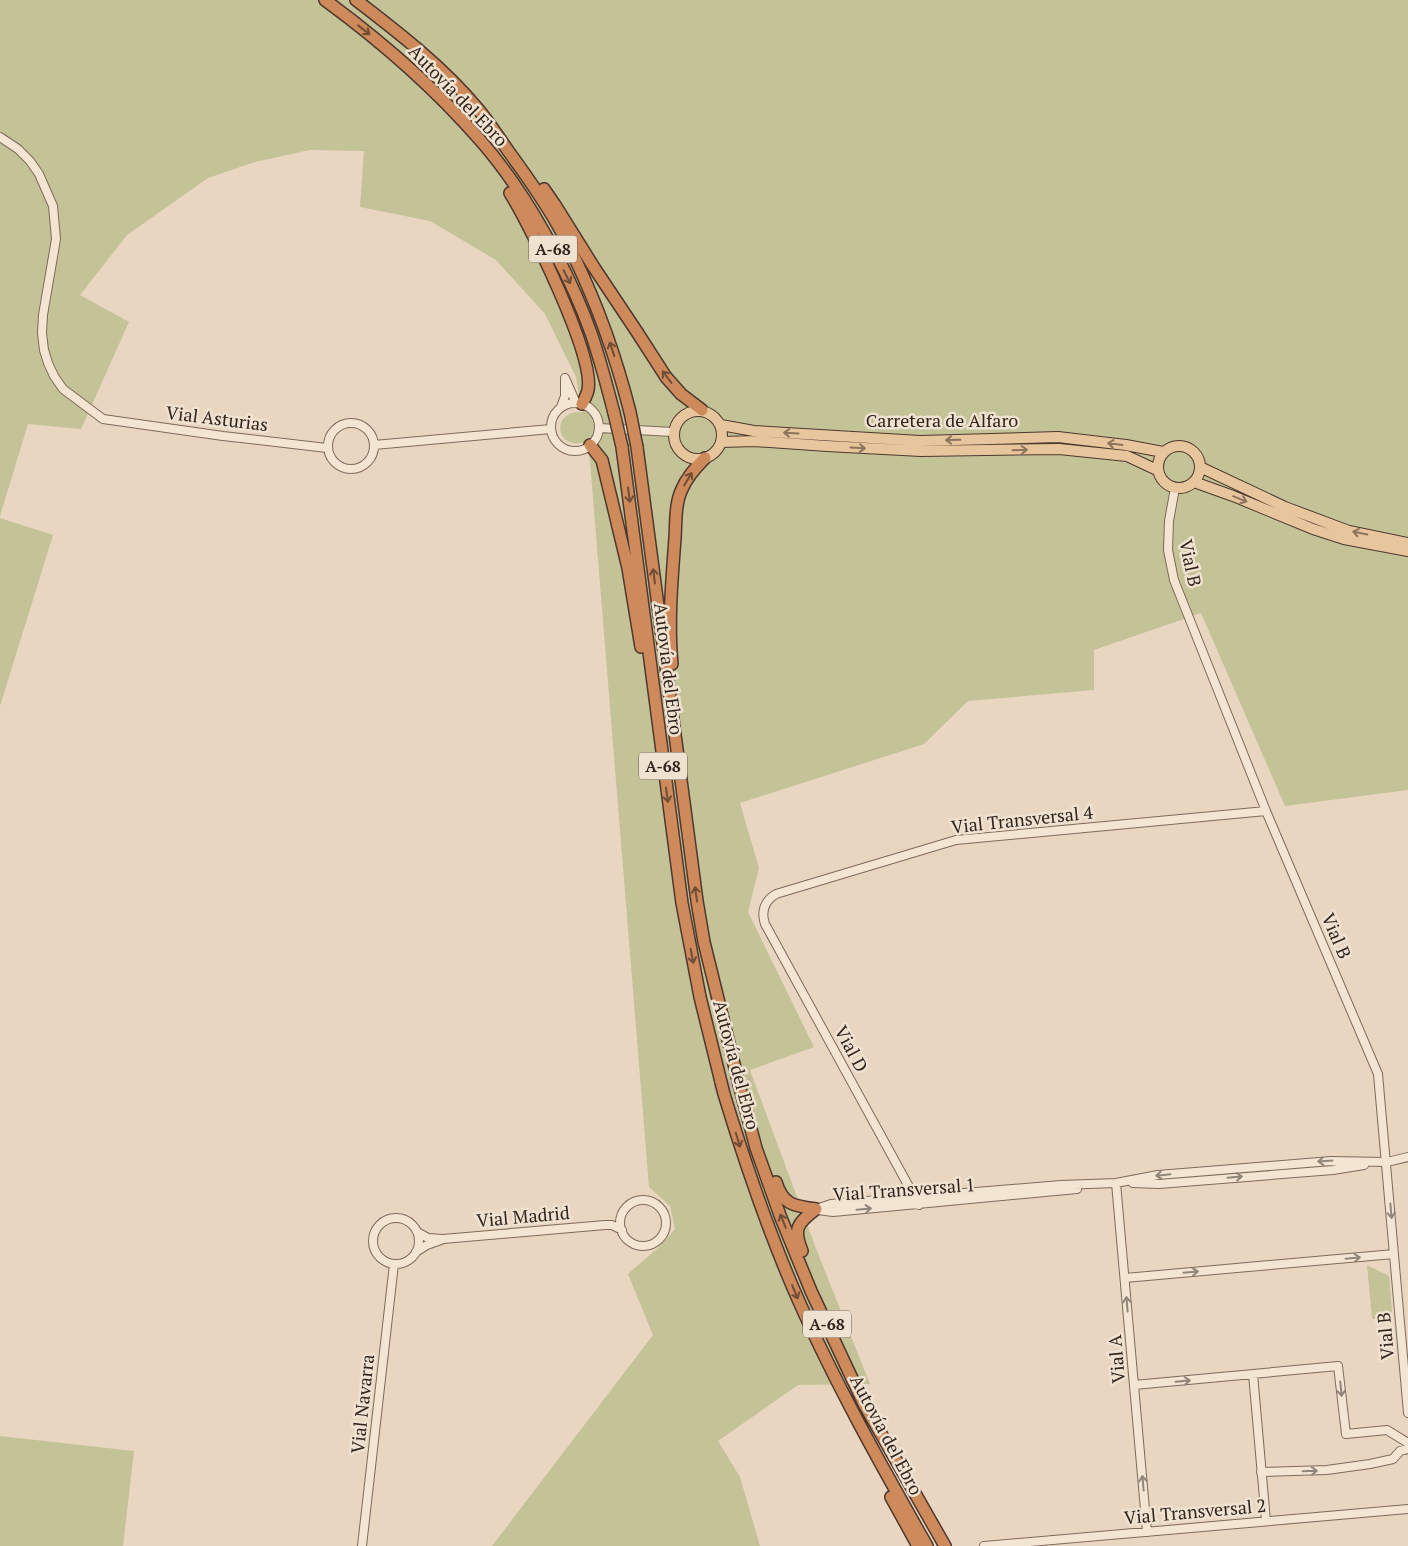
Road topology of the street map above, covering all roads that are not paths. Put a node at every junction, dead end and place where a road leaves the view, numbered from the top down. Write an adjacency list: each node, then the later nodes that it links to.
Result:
1 (325, 0): 3 (highway, Autovía del Ebro / A-68, one-way to 3)
2 (356, 0): 4 (highway, Autovía del Ebro / A-68)
3 (450, 108): 6 (highway); 26 (highway, Autovía del Ebro / A-68, one-way to 26, bridge)
4 (478, 109): 8 (highway, one-way to 4); 25 (highway, Autovía del Ebro / A-68, one-way to 4, bridge)
5 (0, 137): 16 (street, Vial Asturias)
6 (579, 403): 7 (street); 7 (street); 10 (street)
7 (561, 407): 11 (street)
8 (702, 410): 9 (main road); 12 (main road)
9 (720, 425): 13 (main road); 17 (main road, Carretera de Alfaro, one-way to 9)
10 (599, 428): 12 (street); 15 (street)
11 (551, 429): 14 (street); 15 (street)
12 (673, 432): 18 (main road)
13 (722, 442): 18 (main road); 20 (main road, Carretera de Alfaro, one-way to 20)
14 (374, 445): 16 (street); 16 (street)
15 (590, 445): 26 (highway)
16 (327, 448)
17 (1163, 452): 19 (main road); 20 (main road)
18 (705, 458): 25 (highway, one-way to 18)
19 (1200, 466): 21 (main road); 23 (main road, one-way to 19)
20 (1157, 470): 22 (main road)
21 (1194, 482): 22 (main road); 24 (main road, one-way to 24)
22 (1175, 488): 27 (street, Vial B)
23 (1408, 543)
24 (1408, 551)
25 (673, 718): 29 (highway, Autovía del Ebro / A-68, one-way to 25)
26 (658, 727): 46 (highway, Autovía del Ebro / A-68, one-way to 46)
27 (1266, 811): 28 (street, Vial Transversal 4); 31 (street, Vial B)
28 (765, 906): 34 (street, Vial D)
29 (738, 1082): 36 (highway); 48 (highway, Autovía del Ebro / A-68, one-way to 29)
30 (1408, 1157): 31 (street, Vial Transversal 1)
31 (1387, 1162): 32 (street, Vial Transversal 1); 33 (street, Vial Transversal 1); 43 (street, Vial B, one-way to 43)
32 (1408, 1162)
33 (1116, 1183): 34 (street, Vial Transversal 1); 35 (street, Vial Transversal 1); 45 (street, Vial A)
34 (914, 1196): 35 (street, Vial D); 36 (street, Vial Transversal 1)
35 (919, 1205): 36 (street, Vial Transversal 1, one-way to 35)
36 (816, 1210): 48 (highway)
37 (622, 1215): 38 (street, Vial Madrid); 39 (street); 39 (street)
38 (605, 1225): 39 (street, Vial Madrid); 41 (street, Vial Madrid)
39 (622, 1230)
40 (417, 1232): 41 (street, Vial Madrid); 42 (street); 44 (street)
41 (443, 1239): 42 (street, Vial Madrid)
42 (416, 1252): 44 (street)
43 (1394, 1254): 45 (street, one-way to 43); 50 (street, Vial B)
44 (394, 1264): 57 (street, Vial Navarra)
45 (1125, 1278): 49 (street, Vial A, one-way to 45)
46 (830, 1366): 58 (highway); 59 (highway, Autovía del Ebro / A-68)
47 (1252, 1374): 49 (street, one-way to 47); 51 (street, one-way to 51); 53 (street)
48 (854, 1383): 60 (highway, Autovía del Ebro / A-68)
49 (1134, 1385): 56 (street, Vial A, one-way to 49)
50 (1408, 1413)
51 (1408, 1442)
52 (1408, 1449): 53 (street, Vial Transversal 2, one-way to 52)
53 (1261, 1472): 55 (street)
54 (1408, 1509): 55 (street, Vial Transversal 2)
55 (1266, 1521): 56 (street, Vial Transversal 2)
56 (1147, 1532): 61 (street, Vial Transversal 2)
57 (362, 1546)
58 (918, 1546)
59 (927, 1546)
60 (945, 1546)
61 (984, 1546)

